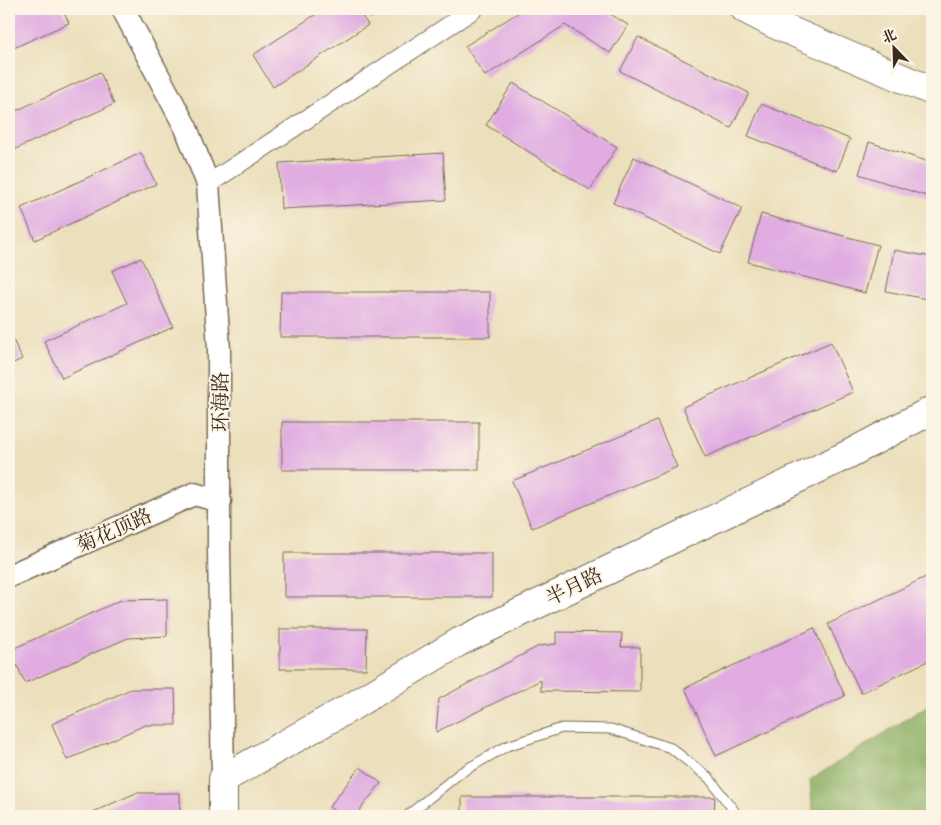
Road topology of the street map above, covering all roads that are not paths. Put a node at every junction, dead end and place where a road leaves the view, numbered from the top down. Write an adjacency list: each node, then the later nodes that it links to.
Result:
1 (123, 9): 5 (street, 环海路)
2 (474, 9): 5 (street)
3 (745, 9): 4 (main road)
4 (932, 91)
5 (208, 184): 7 (street, 环海路)
6 (932, 410): 9 (main road, 半月路)
7 (220, 501): 8 (street, 菊花顶路); 9 (street, 环海路)
8 (9, 576)
9 (223, 779): 10 (main road, 环海路)
10 (224, 816)
11 (407, 816): 12 (lane)
12 (738, 816)

